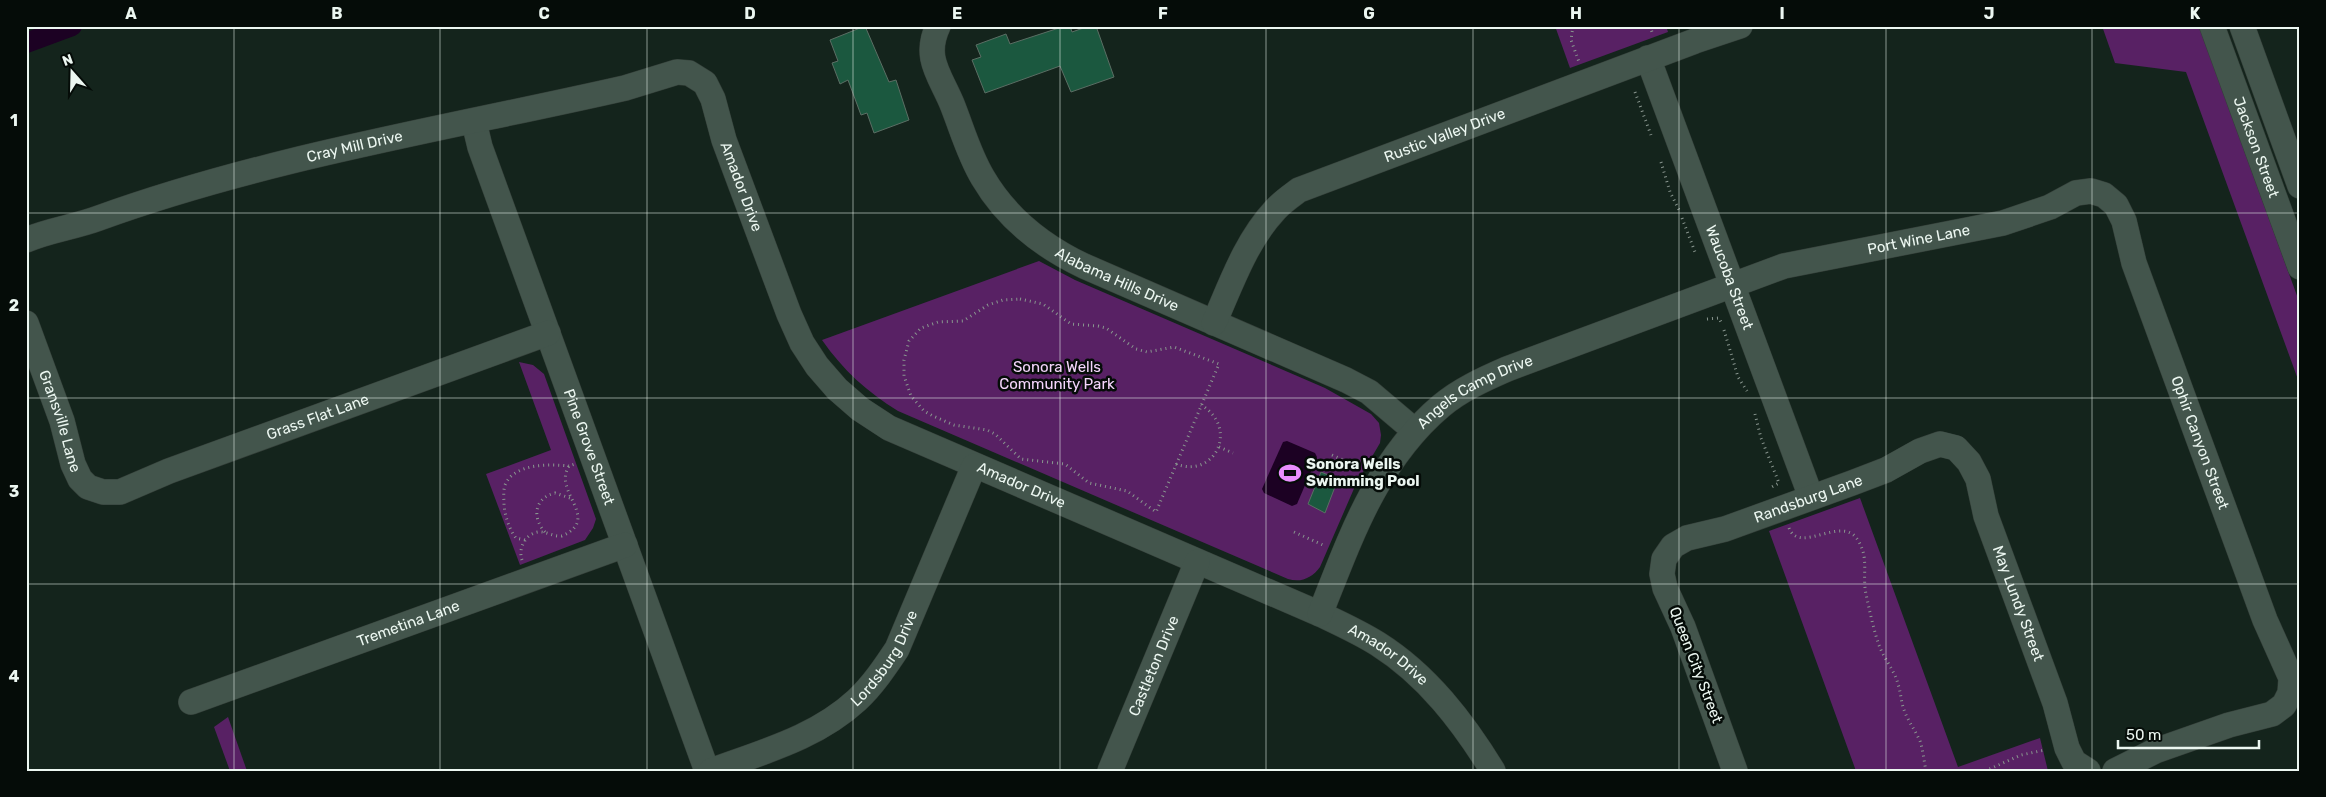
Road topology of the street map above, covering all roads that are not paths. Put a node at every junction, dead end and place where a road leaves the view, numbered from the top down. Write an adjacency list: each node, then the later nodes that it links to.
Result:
1 (938, 26): 14 (street, Alabama Hills Drive)
2 (1740, 26): 5 (street, Rustic Valley Drive)
3 (2212, 26): 11 (street, Jackson Street)
4 (2242, 26): 8 (street, Jackson Street)
5 (1651, 47): 12 (street, Waucoba Street); 14 (street, Rustic Valley Drive)
6 (690, 73): 7 (street, Cray Mill Drive); 18 (street, Amador Drive)
7 (474, 122): 10 (street, Cray Mill Drive); 15 (street, Pine Grove Street)
8 (2300, 186)
9 (2104, 195): 12 (street, Port Wine Lane); 32 (street, Ophir Canyon Street)
10 (26, 240)
11 (2300, 268)
12 (1732, 284): 16 (street, Angels Camp Drive); 20 (street, Waucoba Street)
13 (26, 323): 19 (street, Gransville Lane)
14 (1214, 323): 16 (street, Alabama Hills Drive)
15 (548, 333): 19 (street, Grass Flat Lane); 21 (street, Pine Grove Street)
16 (1415, 431): 24 (street, Angels Camp Drive)
17 (1956, 448): 20 (street, Randsburg Lane); 26 (street, May Lundy Street)
18 (974, 466): 23 (street, Amador Drive); 29 (street, Lordsburg Drive)
19 (88, 487)
20 (1811, 498): 22 (street, Randsburg Lane)
21 (625, 545): 25 (street, Tremetina Lane); 28 (street, Pine Grove Street)
22 (1664, 559): 31 (street, Queen City Street)
23 (1197, 562): 24 (street, Amador Drive); 27 (street, Castleton Drive)
24 (1320, 614): 30 (street, Amador Drive)
25 (191, 702)
26 (2081, 767)
27 (1113, 770)
28 (707, 771)
29 (711, 771)
30 (1492, 771)
31 (1735, 771)
32 (2115, 771)

